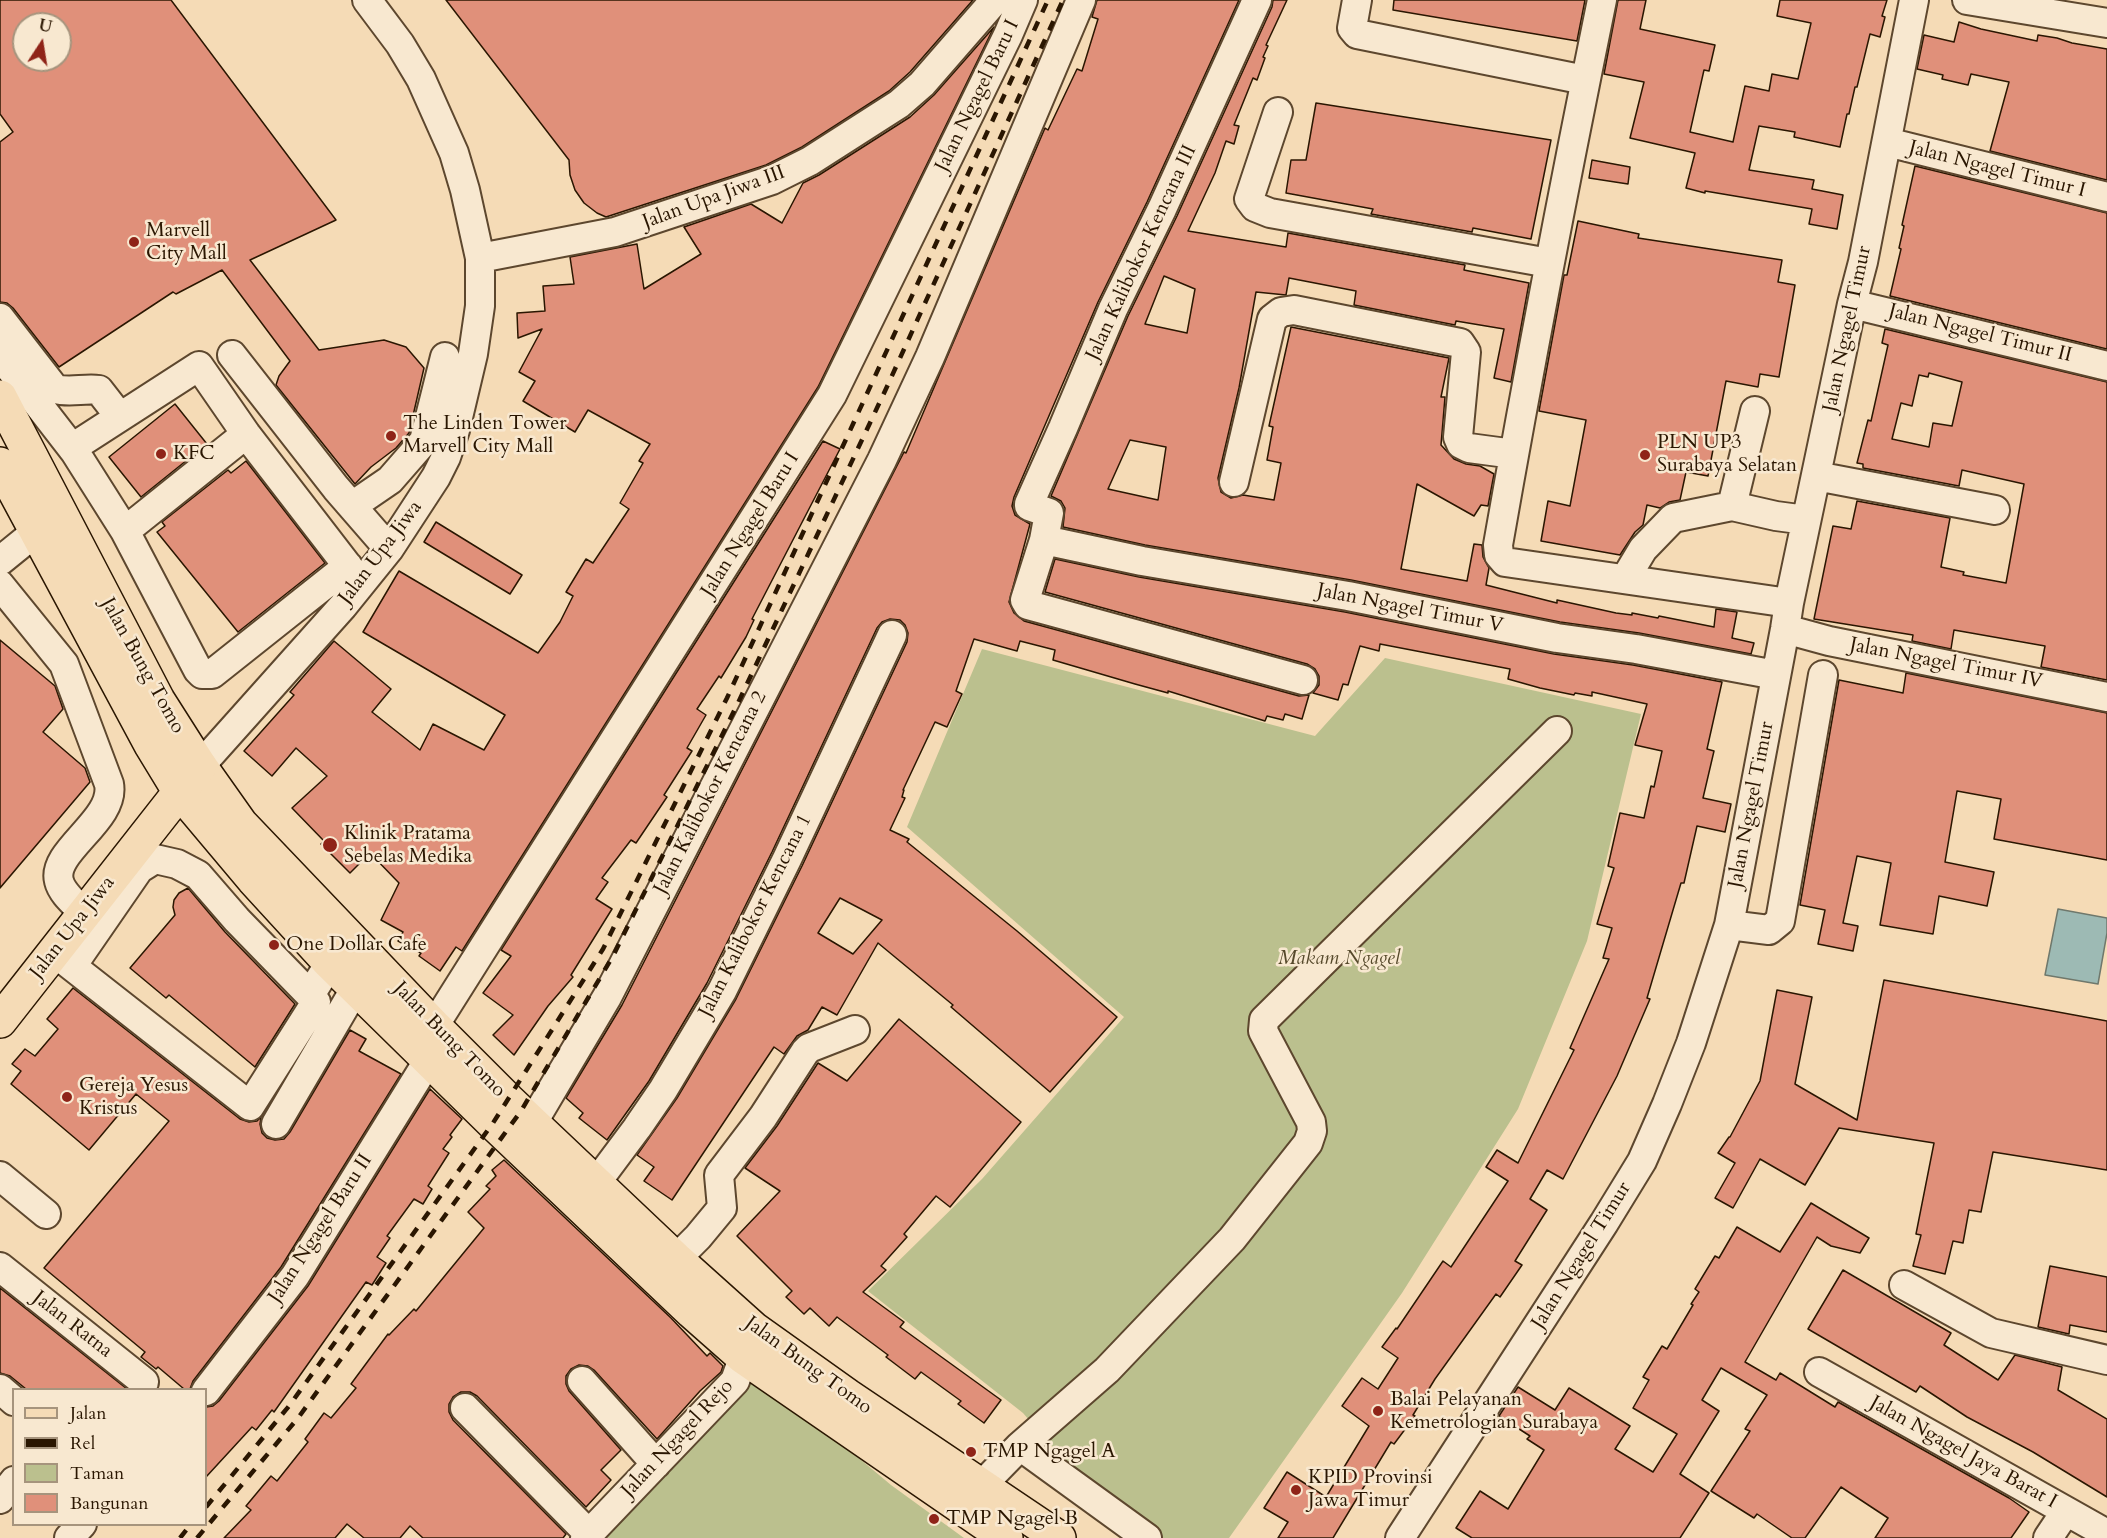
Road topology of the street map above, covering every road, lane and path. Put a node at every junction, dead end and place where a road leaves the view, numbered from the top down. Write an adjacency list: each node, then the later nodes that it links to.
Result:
1 (367, 0): 15 (street, Jalan Upa Jiwa)
2 (995, 0): 15 (street, Jalan Upa Jiwa III)
3 (1023, 0): 60 (street, Jalan Ngagel Baru I)
4 (1081, 0): 63 (street, Jalan Kalibokor Kencana 2)
5 (1257, 0): 39 (street, Jalan Kalibokor Kencana III)
6 (1357, 0): 11 (street)
7 (1602, 0): 11 (street)
8 (1914, 0): 13 (street, Jalan Ngagel Timur)
9 (1967, 0): 10 (street)
10 (2107, 23)
11 (1585, 80): 16 (street)
12 (1278, 112): 16 (street)
13 (1887, 142): 14 (street, Jalan Ngagel Timur I); 17 (street, Jalan Ngagel Timur)
14 (2107, 197)
15 (480, 258): 41 (street, Jalan Upa Jiwa)
16 (1549, 263): 28 (street)
17 (1852, 304): 22 (street, Jalan Ngagel Timur II); 30 (street, Jalan Ngagel Timur)
18 (0, 318): 25 (street)
19 (0, 355): 27 (street)
20 (232, 355): 33 (street)
21 (444, 357): 33 (street)
22 (2107, 366)
23 (0, 397): 51 (main road, Jalan Bung Tomo)
24 (1755, 411): 34 (street)
25 (120, 417): 26 (street); 27 (street)
26 (246, 434): 38 (street); 41 (street)
27 (72, 448): 38 (street)
28 (1514, 454): 31 (street); 42 (street, Jalan Ngagel Timur IV)
29 (0, 464): 32 (main road, Jalan Bung Tomo)
30 (1816, 476): 35 (street); 36 (street, Jalan Ngagel Timur)
31 (1234, 482)
32 (8, 501): 37 (main road, Jalan Bung Tomo)
33 (352, 506): 41 (street)
34 (1732, 506): 36 (street); 42 (street)
35 (1995, 510)
36 (1806, 520): 44 (street, Jalan Ngagel Timur)
37 (37, 531): 40 (street); 52 (main road, Jalan Bung Tomo)
38 (125, 531): 41 (street)
39 (1044, 540): 46 (street, Jalan Ngagel Timur V); 48 (street)
40 (0, 561)
41 (369, 566): 51 (street, Jalan Upa Jiwa)
42 (1625, 579): 44 (street, Jalan Ngagel Timur IV)
43 (0, 585): 53 (street)
44 (1787, 616): 46 (street, Jalan Ngagel Timur); 49 (street, Jalan Ngagel Timur IV)
45 (892, 635): 66 (street, Jalan Kalibokor Kencana 1)
46 (1776, 675): 54 (street, Jalan Ngagel Timur)
47 (1823, 675): 54 (street)
48 (1303, 680)
49 (2107, 697)
50 (1557, 731): 80 (street)
51 (200, 766): 52 (main road, Jalan Upa Jiwa); 60 (main road, Jalan Bung Tomo)
52 (179, 791): 53 (main road, Jalan Upa Jiwa); 56 (main road, Jalan Bung Tomo)
53 (86, 914): 55 (main road, Jalan Upa Jiwa)
54 (1729, 925): 93 (street, Jalan Ngagel Timur)
55 (63, 959): 58 (street); 58 (street); 59 (main road, Jalan Upa Jiwa)
56 (330, 963): 57 (main road, Jalan Bung Tomo); 58 (street)
57 (355, 989): 62 (main road, Jalan Bung Tomo); 64 (street)
58 (310, 995)
59 (0, 1021)
60 (435, 1026): 63 (main road, Jalan Bung Tomo)
61 (855, 1030): 68 (street)
62 (428, 1061): 71 (main road, Jalan Bung Tomo); 77 (street, Jalan Ngagel Baru II)
63 (533, 1122): 66 (main road, Jalan Bung Tomo)
64 (276, 1124)
65 (0, 1176): 67 (street)
66 (596, 1183): 68 (main road, Jalan Bung Tomo)
67 (46, 1214)
68 (676, 1259): 71 (main road, Jalan Bung Tomo)
69 (0, 1267): 75 (street, Jalan Ratna)
70 (1904, 1285): 72 (street)
71 (749, 1343): 81 (street, Jalan Ngagel Rejo); 83 (main road, Jalan Bung Tomo); 90 (main road, Jalan Bung Tomo)
72 (2107, 1360)
73 (1819, 1371): 85 (street, Jalan Ngagel Jaya Barat I)
74 (582, 1381): 81 (street)
75 (144, 1382)
76 (0, 1389): 78 (street)
77 (207, 1390)
78 (12, 1399)
79 (465, 1408): 88 (street)
80 (1020, 1446): 83 (street); 92 (street)
81 (656, 1464): 88 (street, Jalan Ngagel Rejo)
82 (12, 1484): 84 (street)
83 (981, 1486): 91 (main road, Jalan Bung Tomo)
84 (0, 1499)
85 (2066, 1511): 87 (street, Jalan Ngagel Jaya Barat I); 94 (street)
86 (80, 1526): 89 (street)
87 (2107, 1534)
88 (587, 1536)
89 (69, 1538)
90 (1006, 1538)
91 (1059, 1538)
92 (1147, 1538)
93 (1400, 1538)
94 (2048, 1538)

